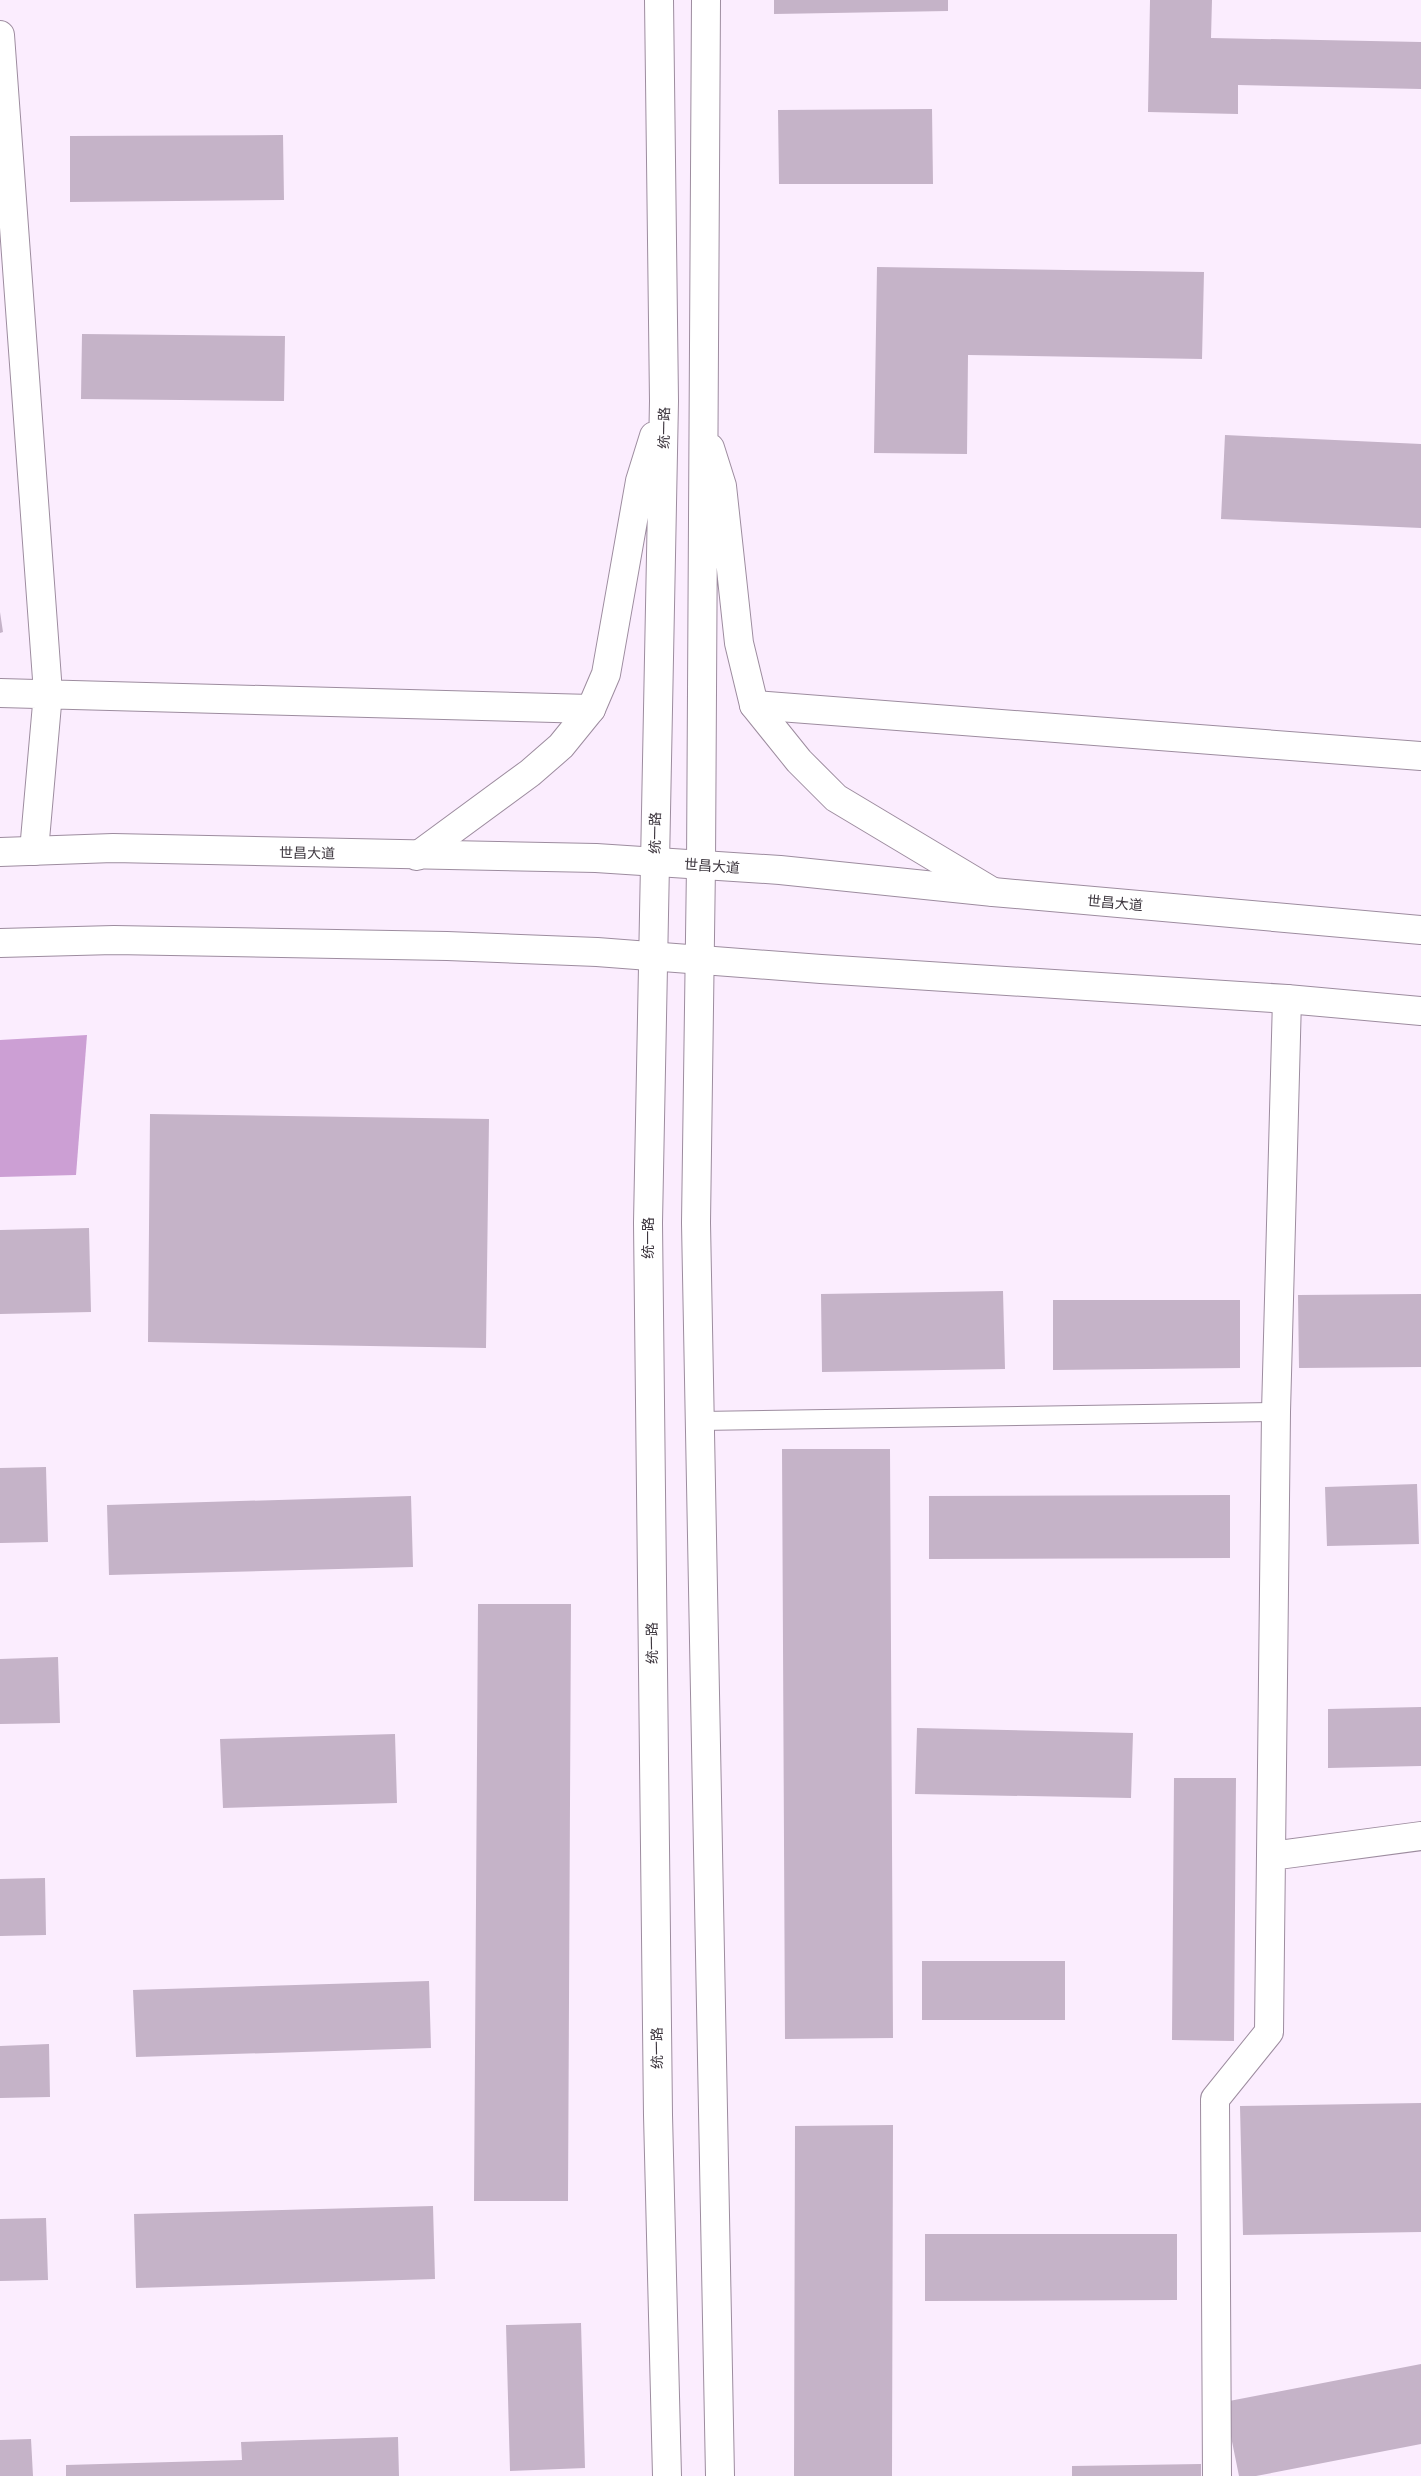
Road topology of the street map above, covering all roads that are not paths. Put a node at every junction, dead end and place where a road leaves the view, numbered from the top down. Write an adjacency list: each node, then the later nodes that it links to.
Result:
1 (658, 0): 4 (main road, 统一路)
2 (706, 0): 5 (main road)
3 (0, 35): 7 (main road)
4 (664, 401): 9 (main road); 14 (main road, 统一路)
5 (702, 420): 8 (main road); 15 (main road)
6 (0, 693): 7 (main road)
7 (48, 693): 9 (main road); 11 (main road)
8 (754, 705): 10 (main road); 16 (main road)
9 (591, 709): 13 (main road)
10 (1421, 756)
11 (34, 851): 12 (main road, 世昌大道); 13 (main road, 世昌大道)
12 (0, 852)
13 (417, 856): 14 (main road, 世昌大道)
14 (655, 862): 15 (main road, 世昌大道); 19 (main road, 统一路)
15 (701, 866): 16 (main road, 世昌大道); 20 (main road)
16 (993, 892): 17 (main road, 世昌大道)
17 (1421, 930)
18 (0, 943): 19 (main road)
19 (653, 956): 20 (main road); 27 (main road, 统一路)
20 (700, 960): 21 (main road); 24 (main road)
21 (1287, 999): 22 (main road); 23 (main road)
22 (1421, 1011)
23 (1276, 1412): 24 (lane); 26 (main road)
24 (700, 1421): 28 (main road)
25 (1421, 1836): 26 (main road)
26 (1271, 1856): 29 (main road)
27 (667, 2476)
28 (720, 2476)
29 (1217, 2476)

